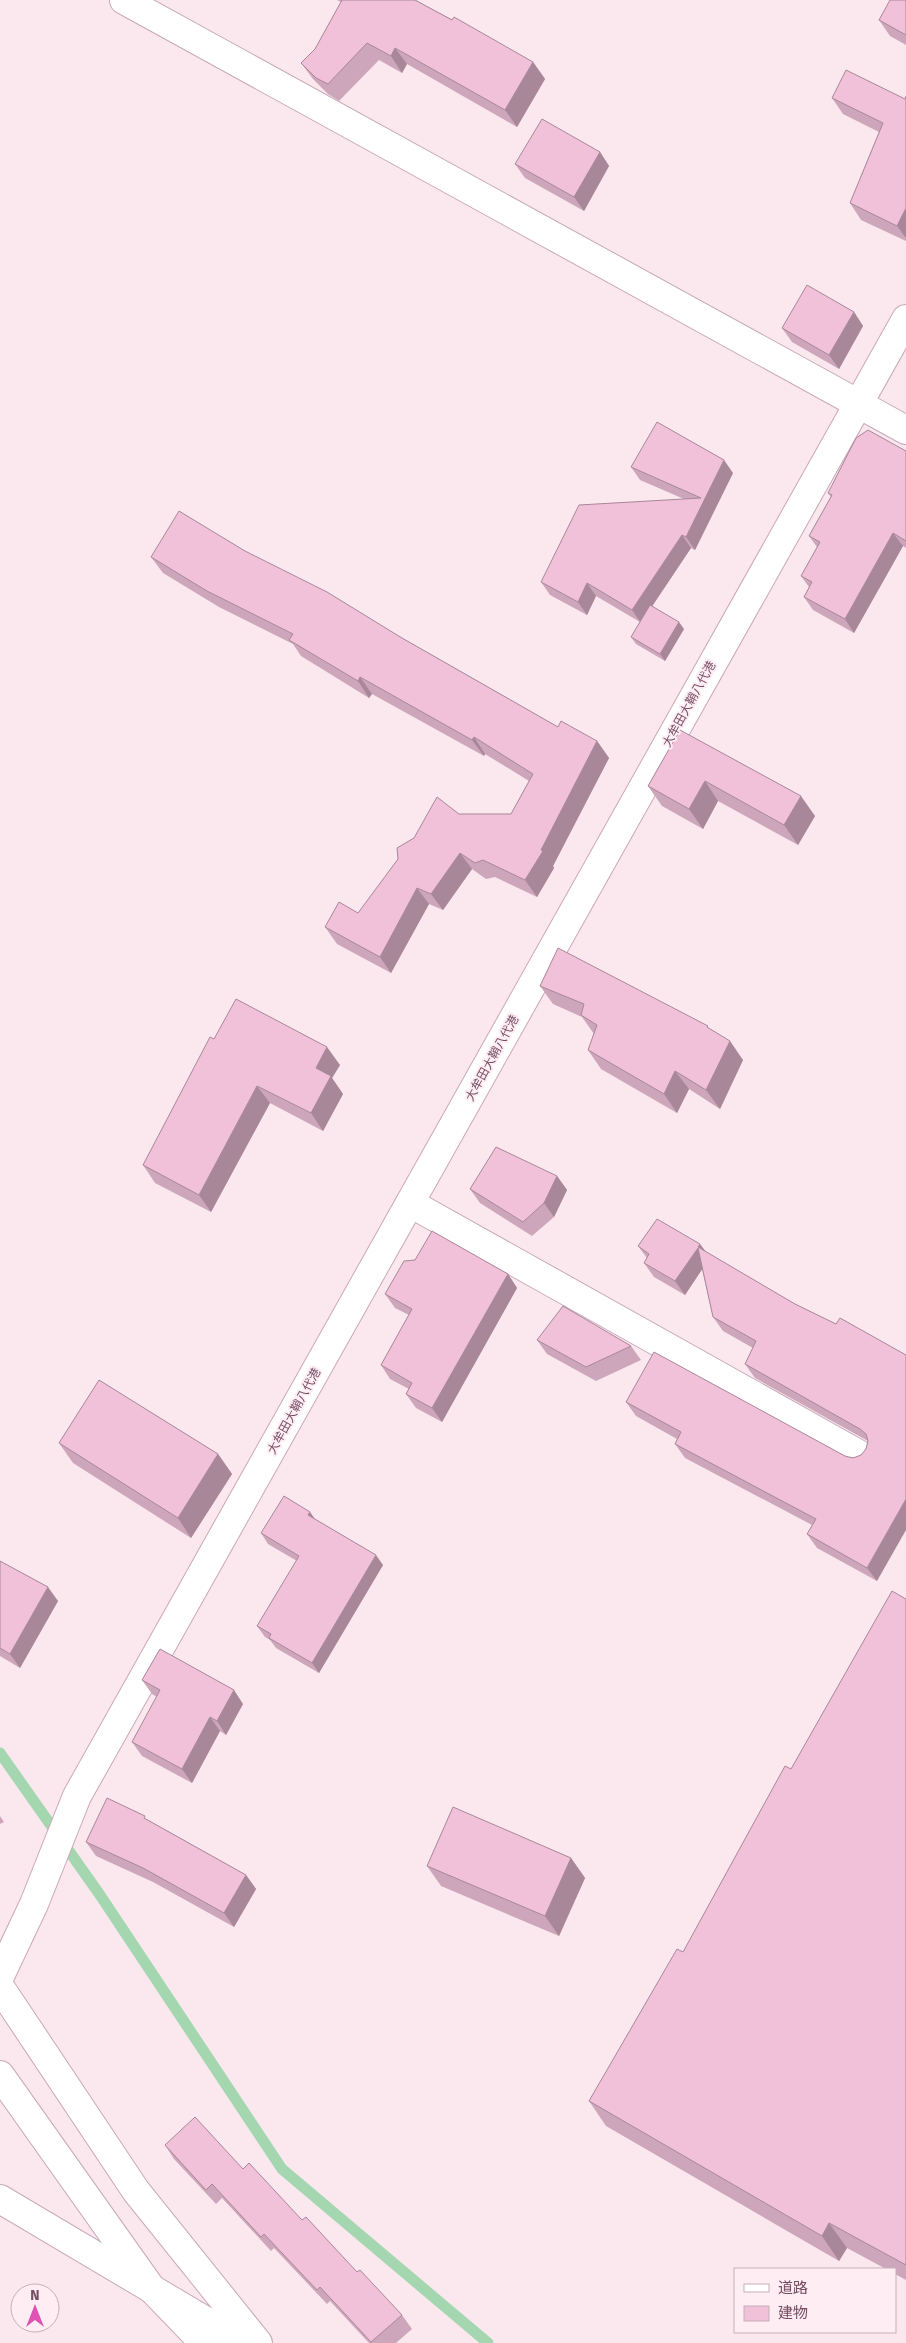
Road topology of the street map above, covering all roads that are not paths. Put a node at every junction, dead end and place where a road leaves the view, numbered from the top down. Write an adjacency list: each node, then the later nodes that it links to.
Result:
1 (124, 0): 3 (street)
2 (906, 319): 3 (street, 大牟田大鞘八代港)
3 (858, 404): 4 (street); 5 (street, 大牟田大鞘八代港)
4 (906, 430)
5 (410, 1203): 6 (street); 7 (street, 大牟田大鞘八代港)
6 (862, 1456)
7 (0, 1976)
8 (0, 1987): 14 (street)
9 (0, 2075): 11 (street)
10 (0, 2199): 11 (street)
11 (151, 2288): 12 (street); 13 (street)
12 (204, 2343)
13 (243, 2343)
14 (258, 2343)

